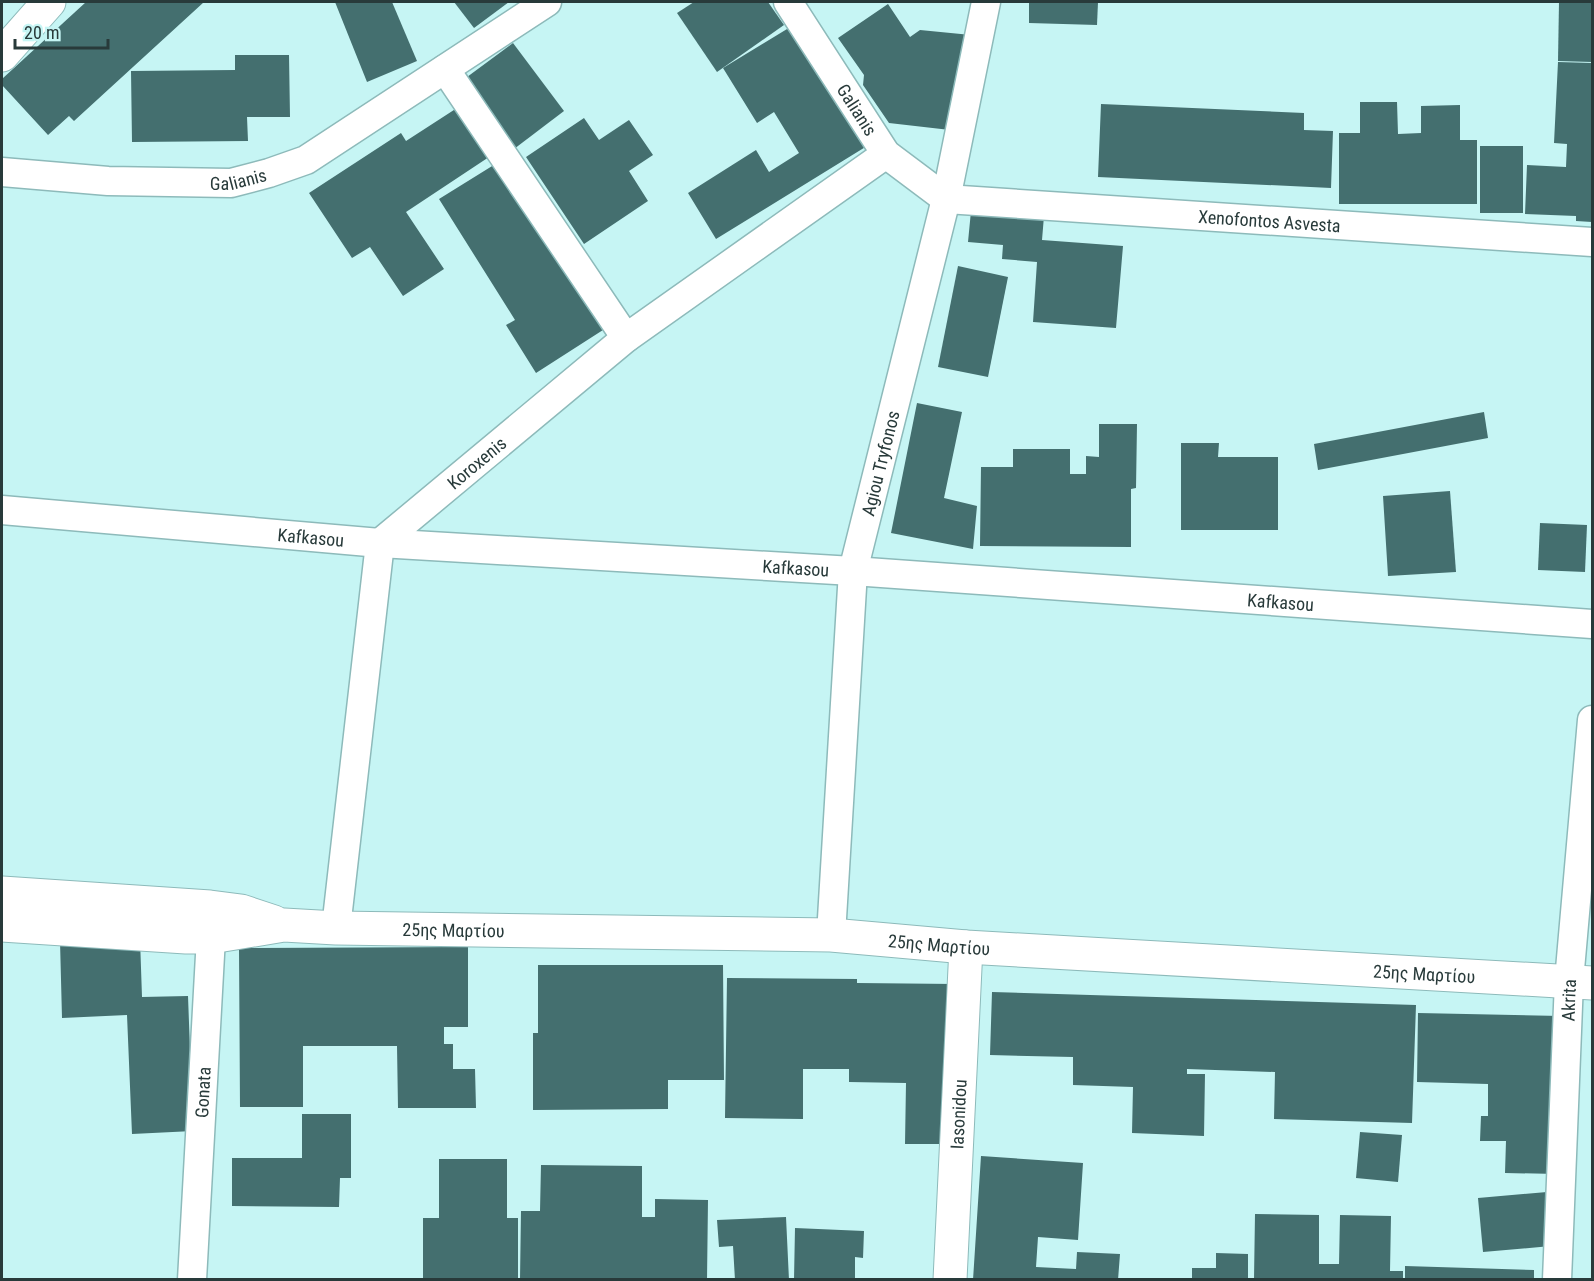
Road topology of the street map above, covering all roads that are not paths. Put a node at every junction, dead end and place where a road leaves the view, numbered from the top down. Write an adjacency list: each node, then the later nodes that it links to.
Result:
1 (49, 2): 5 (main road)
2 (547, 2): 6 (street, Galianis)
3 (788, 2): 7 (street, Galianis)
4 (986, 2): 9 (street, Agiou Tryfonos)
5 (2, 55)
6 (445, 69): 8 (street, Galianis); 11 (street)
7 (886, 154): 9 (street, Galianis); 11 (street, Koroxenis)
8 (2, 172)
9 (946, 198): 10 (street, Xenofontos Asvesta); 14 (street, Agiou Tryfonos)
10 (1593, 242)
11 (626, 338): 13 (street, Koroxenis)
12 (2, 510): 13 (street, Kafkasou)
13 (380, 543): 14 (street, Kafkasou); 20 (street)
14 (853, 571): 15 (street, Kafkasou); 21 (street, Agiou Tryfonos)
15 (1593, 624)
16 (1593, 720): 23 (street, Akrita)
17 (2, 893): 18 (main road, 25ης Μαρτίου)
18 (211, 922): 19 (main road, 25ης Μαρτίου); 20 (main road, 25ης Μαρτίου); 24 (street, Gonata)
19 (2, 925)
20 (336, 928): 21 (main road, 25ης Μαρτίου)
21 (831, 935): 22 (main road, 25ης Μαρτίου)
22 (966, 947): 23 (main road, 25ης Μαρτίου); 25 (main road, Iasonidou)
23 (1581, 982): 26 (street, Akrita)
24 (192, 1280)
25 (950, 1280)
26 (1557, 1280)

